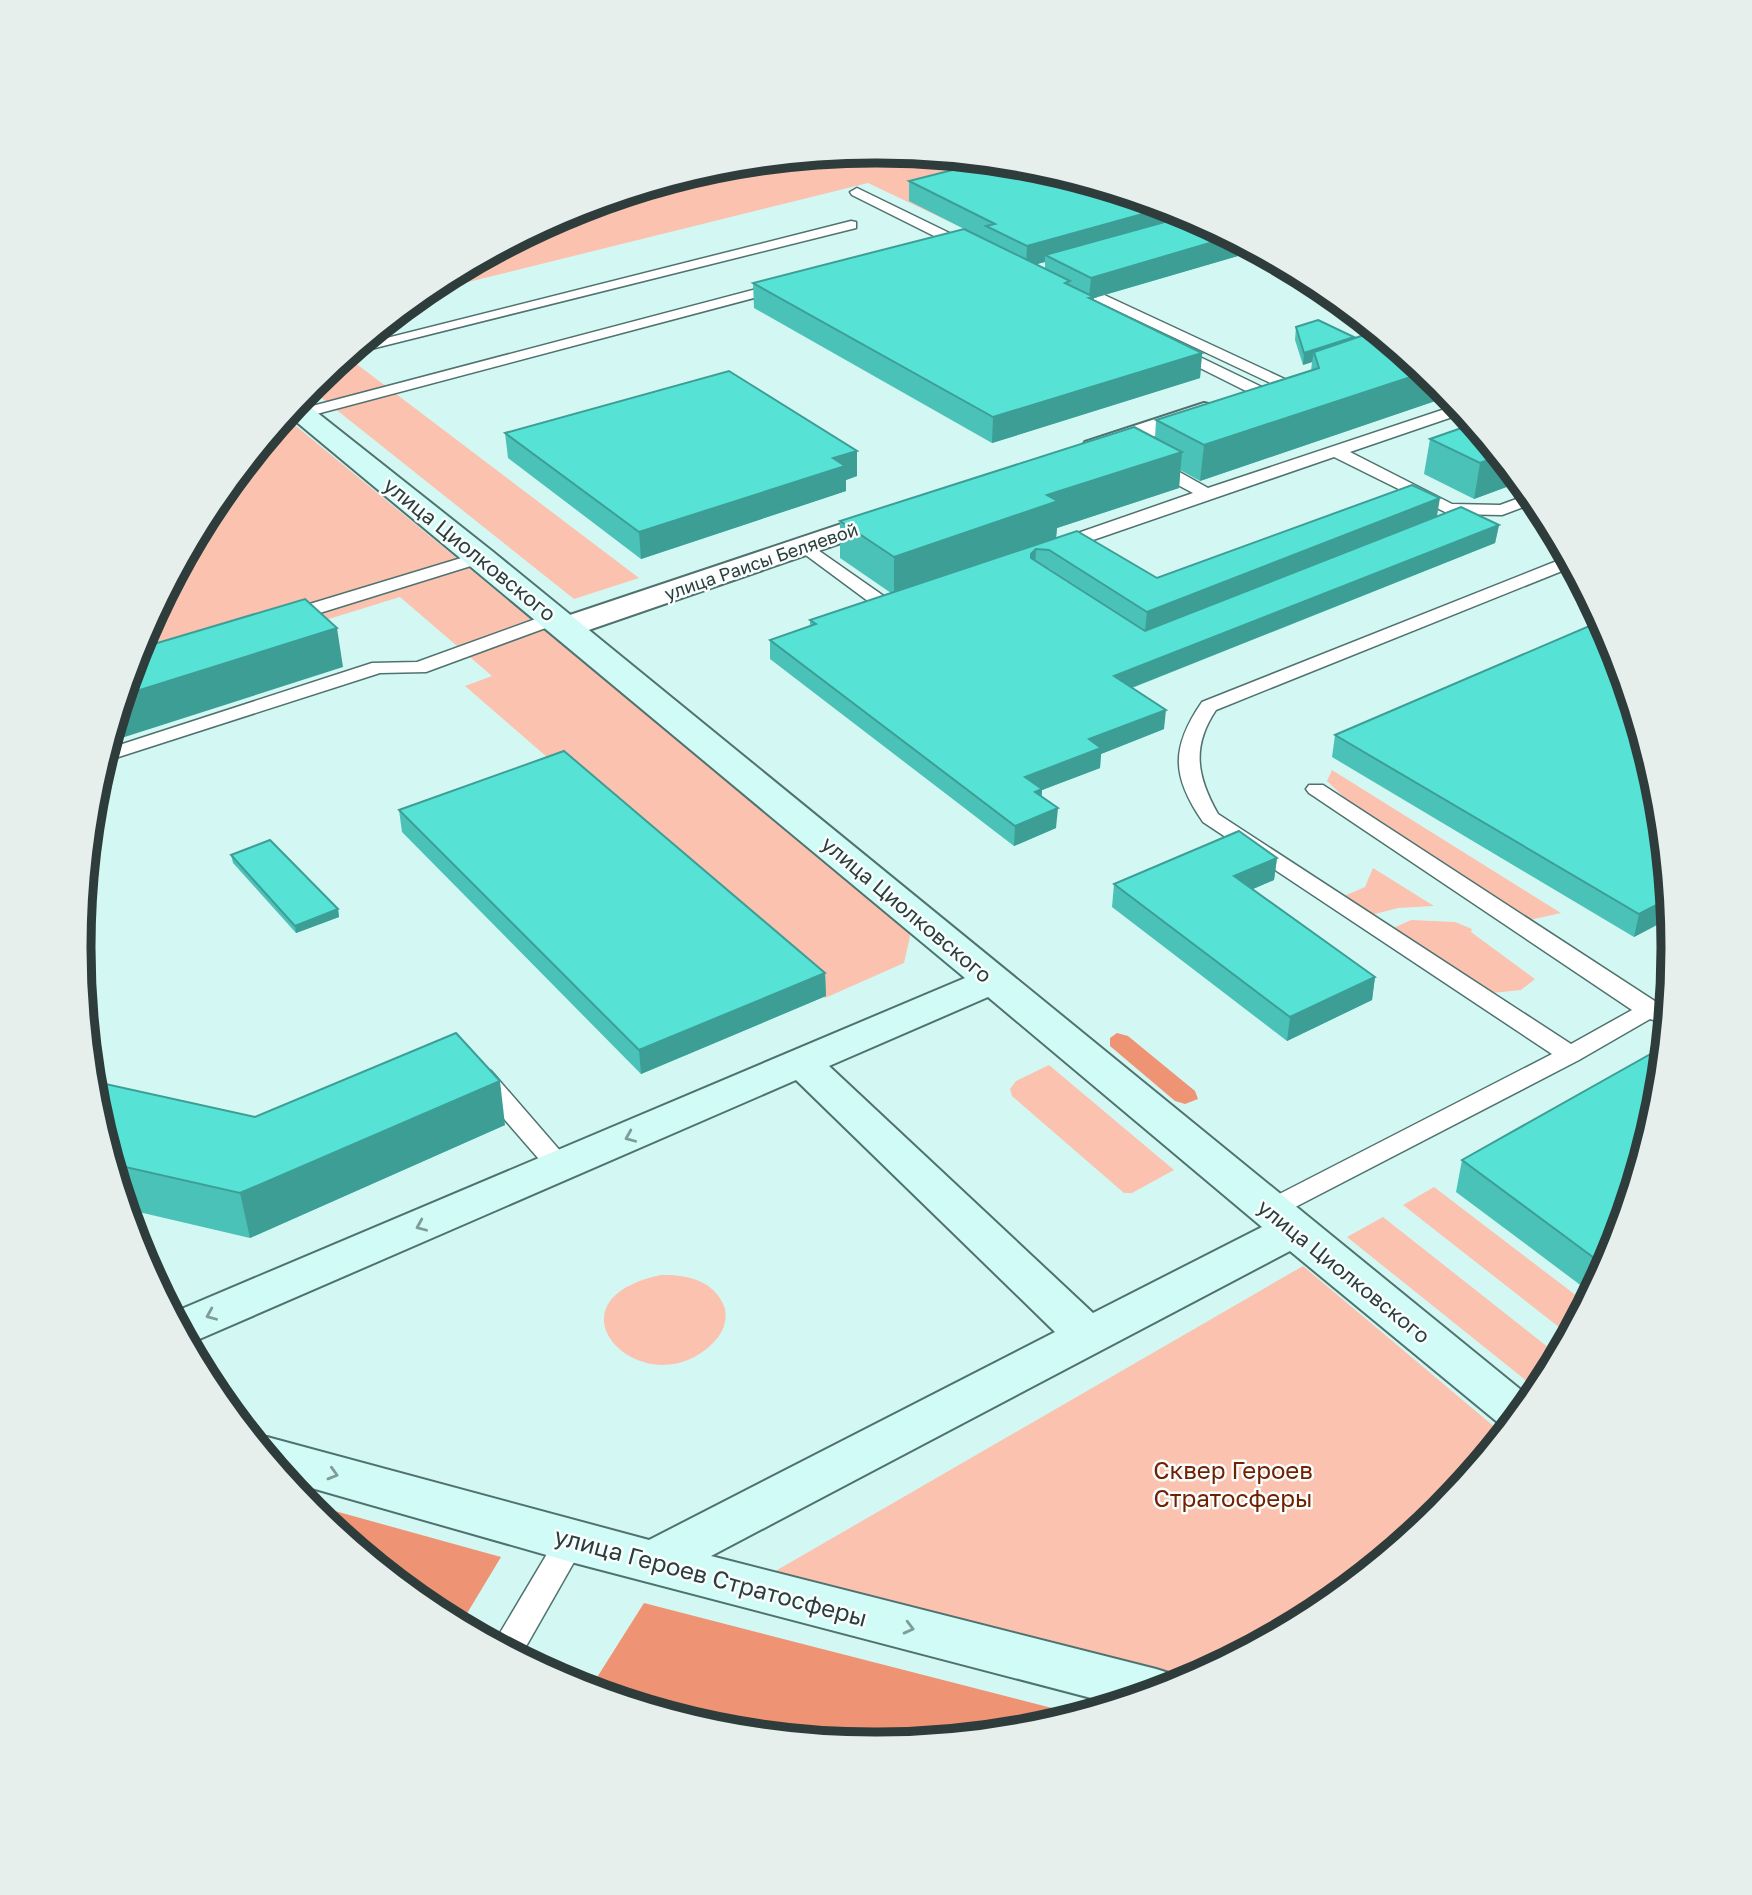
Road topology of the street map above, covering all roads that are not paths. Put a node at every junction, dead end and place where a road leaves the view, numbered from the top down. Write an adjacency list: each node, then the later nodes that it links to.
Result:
1 (857, 192): 3 (lane)
2 (851, 225): 8 (lane)
3 (955, 241): 4 (lane); 5 (lane)
4 (928, 248)
5 (978, 252)
6 (794, 284): 10 (lane)
7 (1061, 290): 9 (lane); 9 (lane)
8 (370, 347)
9 (1285, 384): 13 (street)
10 (307, 407)
11 (303, 412): 23 (street, улица Циолковского)
12 (1450, 413): 14 (lane)
13 (1112, 442): 15 (street); 16 (lane)
14 (1336, 451): 16 (lane); 19 (lane)
15 (1074, 455)
16 (1207, 494): 22 (lane)
17 (1522, 502): 19 (lane)
18 (920, 507): 21 (street, улица Раисы Беляевой)
19 (1449, 509): 20 (lane)
20 (1436, 527)
21 (805, 546): 25 (lane); 27 (street, улица Раисы Беляевой)
22 (1040, 552)
23 (481, 556): 26 (lane); 27 (street, улица Циолковского)
24 (1562, 565): 32 (lane)
25 (925, 592)
26 (272, 621)
27 (561, 622): 28 (lane); 30 (street, улица Циолковского)
28 (116, 752)
29 (1316, 789): 31 (lane)
30 (993, 980): 34 (street); 36 (street, улица Циолковского)
31 (1658, 1014): 32 (lane)
32 (1570, 1055): 36 (lane)
33 (464, 1057): 35 (lane)
34 (802, 1063): 35 (street, one-way to 35); 38 (street)
35 (560, 1167): 37 (street, one-way to 37)
36 (1281, 1220): 38 (street); 39 (street, улица Циолковского)
37 (188, 1325)
38 (1088, 1336): 42 (street)
39 (1511, 1409)
40 (282, 1460): 41 (street, улица Героев Стратосферы, one-way to 41)
41 (571, 1541): 42 (street, улица Героев Стратосферы); 43 (lane)
42 (653, 1562): 44 (street, улица Героев Стратосферы, one-way to 44)
43 (511, 1642)
44 (1138, 1687)

